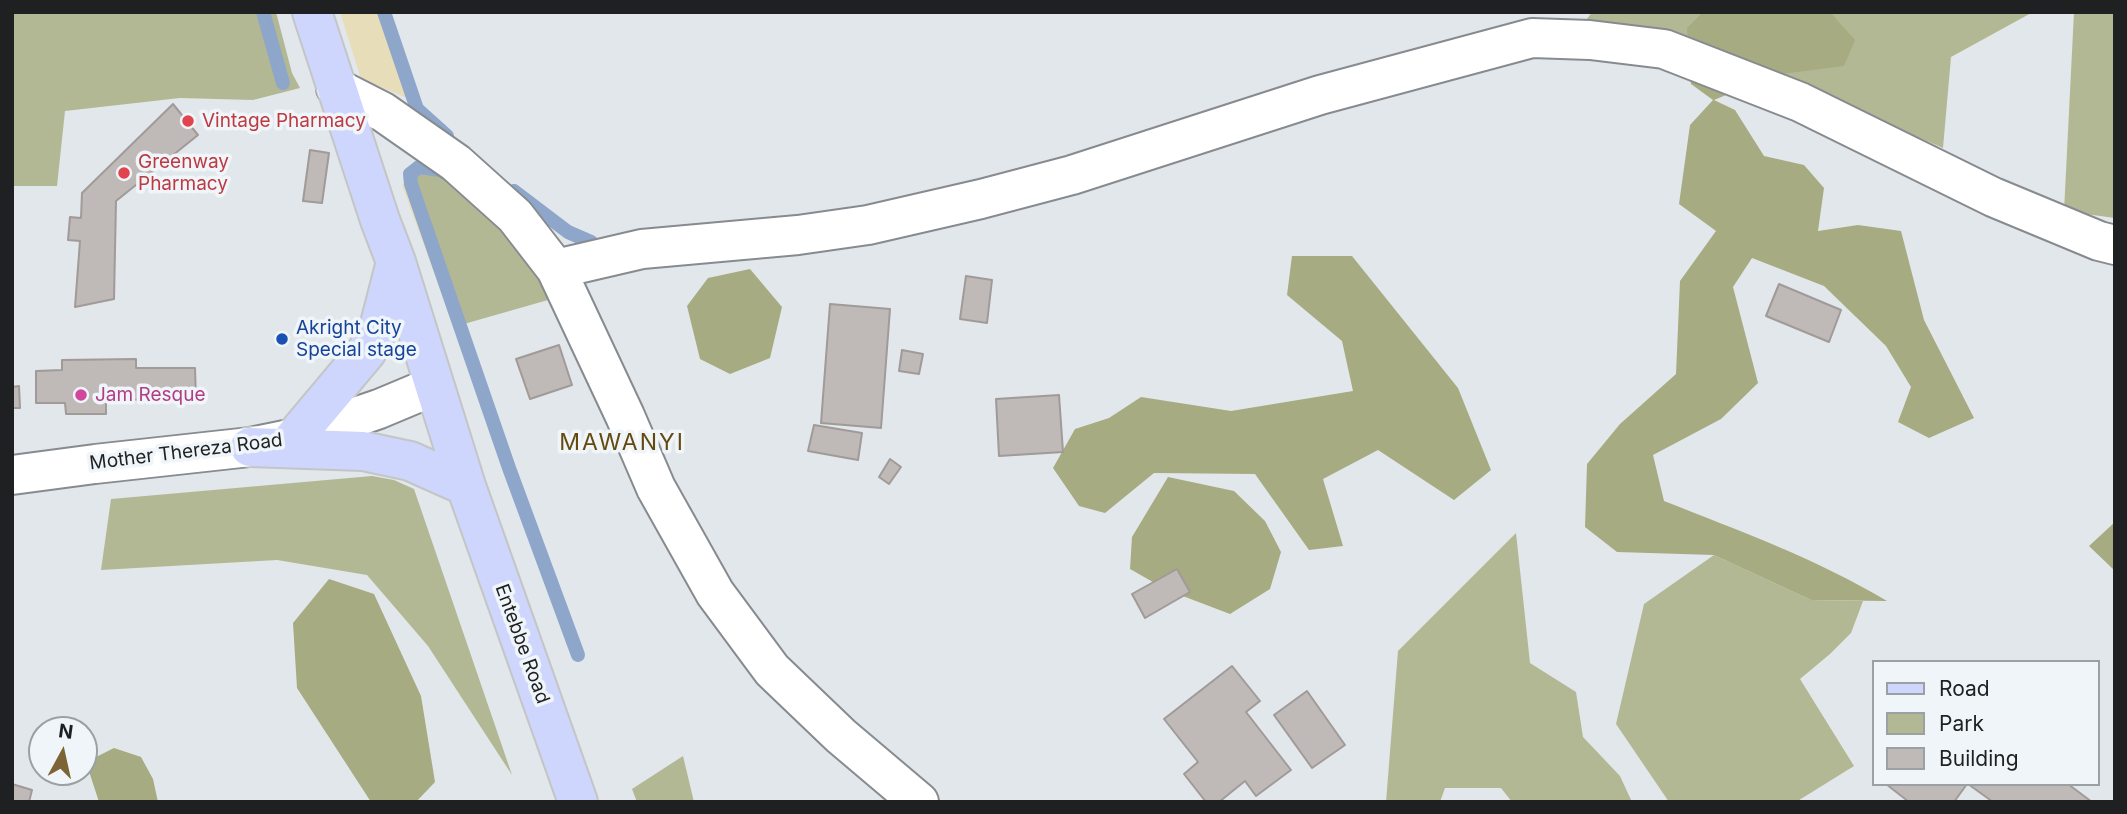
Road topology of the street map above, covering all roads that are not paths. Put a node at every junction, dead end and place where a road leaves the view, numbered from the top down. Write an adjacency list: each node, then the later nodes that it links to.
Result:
1 (312, 12): 3 (main road)
2 (1542, 25): 4 (street); 6 (street)
3 (336, 88): 5 (main road); 6 (street)
4 (2115, 245)
5 (396, 262): 7 (main road, Entebbe Road); 8 (main road)
6 (556, 269): 13 (street)
7 (434, 386): 8 (street, Mother Thereza Road); 11 (main road, Entebbe Road)
8 (294, 438): 9 (street, Mother Thereza Road)
9 (250, 447): 10 (street, Mother Thereza Road); 11 (main road)
10 (12, 475)
11 (466, 486): 12 (main road, Entebbe Road)
12 (578, 802)
13 (919, 802)

